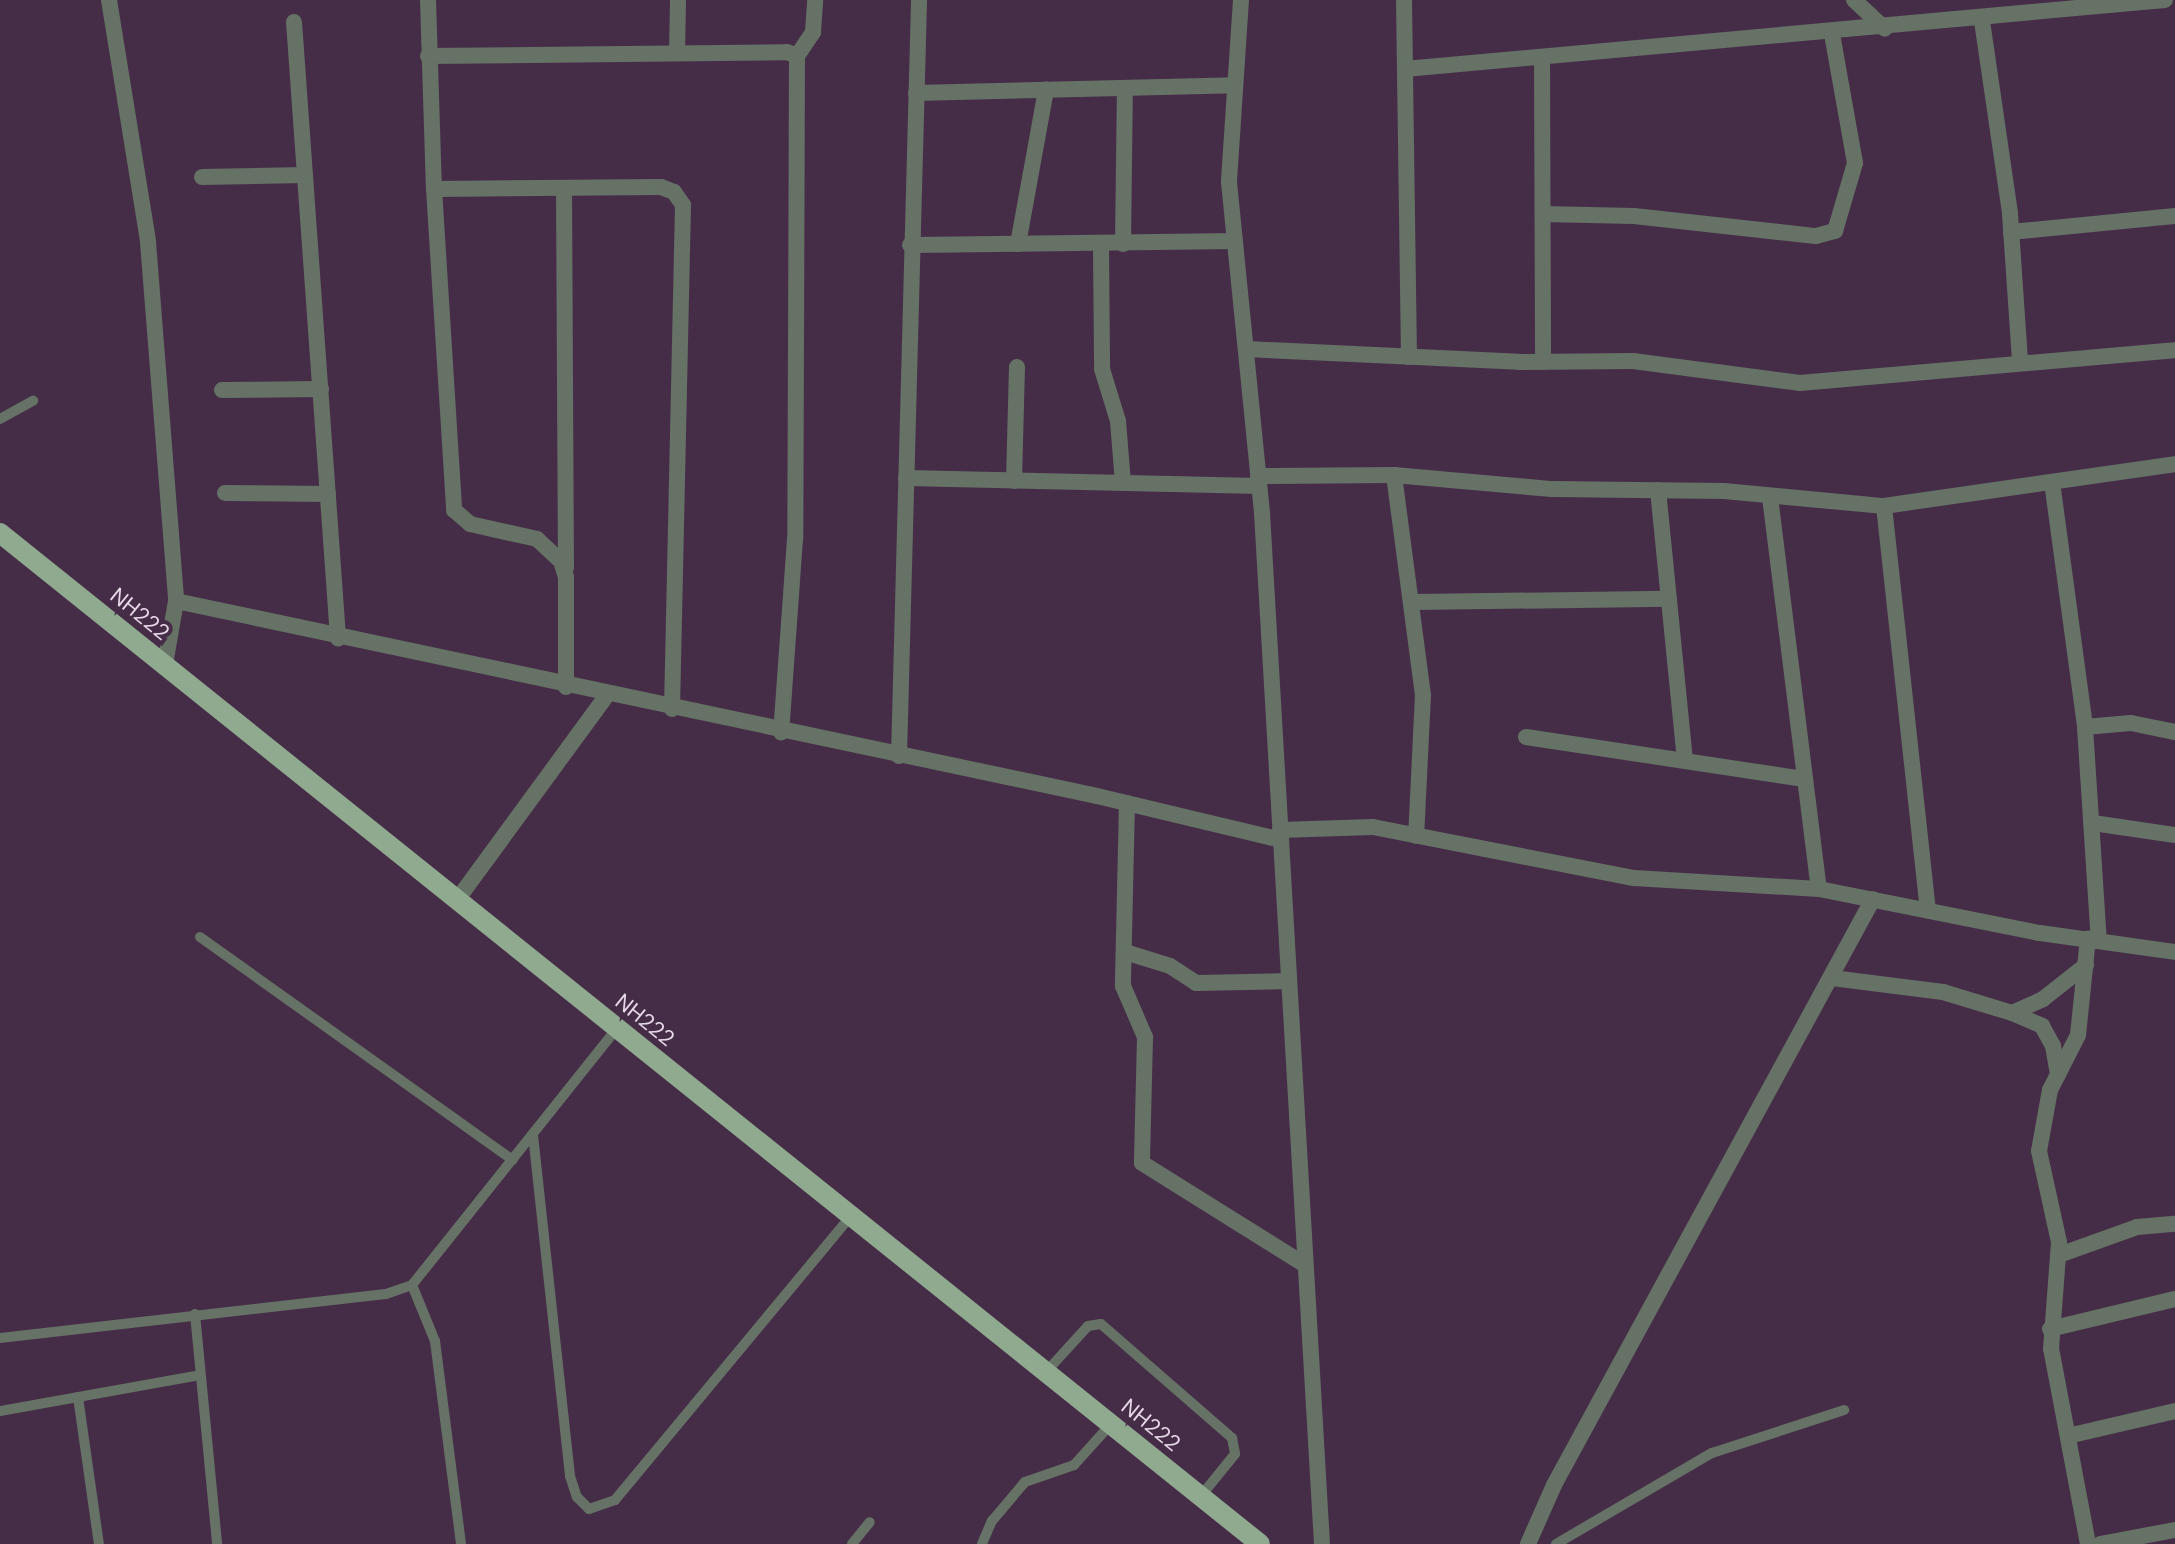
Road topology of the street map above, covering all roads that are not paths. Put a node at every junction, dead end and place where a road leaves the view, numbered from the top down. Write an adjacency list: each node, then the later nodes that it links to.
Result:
1 (109, 0): 60 (street)
2 (428, 0): 15 (street)
3 (678, 0): 14 (street)
4 (815, 0): 16 (street)
5 (919, 0): 22 (street)
6 (1241, 0): 19 (street)
7 (1404, 0): 18 (street)
8 (1854, 0): 12 (street)
9 (2165, 0): 10 (street)
10 (1982, 21): 12 (street); 29 (street)
11 (294, 22): 23 (street)
12 (1885, 29): 13 (street)
13 (1832, 34): 17 (street); 27 (street)
14 (677, 53): 15 (street); 16 (street)
15 (428, 56): 26 (street)
16 (797, 56): 68 (street)
17 (1542, 58): 18 (street); 27 (street)
18 (1405, 69): 37 (street)
19 (1235, 85): 20 (street); 30 (street)
20 (1125, 88): 21 (street); 33 (street)
21 (1046, 90): 22 (street); 31 (street)
22 (916, 93): 34 (street)
23 (305, 175): 24 (street); 41 (street)
24 (202, 177)
25 (564, 188): 26 (street); 58 (street); 66 (street)
26 (434, 189): 58 (street)
27 (1543, 214): 38 (street)
28 (2175, 216): 29 (street)
29 (2011, 232): 39 (street)
30 (1235, 241): 33 (street); 35 (street)
31 (1018, 244): 32 (street); 34 (street)
32 (1101, 244): 33 (street); 51 (street)
33 (1123, 244)
34 (910, 245): 47 (street)
35 (1246, 349): 37 (street); 49 (street)
36 (2175, 350): 39 (street)
37 (1409, 357): 38 (street)
38 (1543, 362): 39 (street)
39 (2020, 362)
40 (1017, 367): 48 (street)
41 (321, 389): 42 (street); 54 (street)
42 (222, 390)
43 (33, 401): 44 (lane)
44 (0, 419)
45 (2175, 464): 50 (street)
46 (1394, 475): 49 (street); 52 (street); 61 (street)
47 (906, 478): 48 (street); 71 (street)
48 (1014, 481): 51 (street)
49 (1259, 481): 51 (street); 76 (street)
50 (2052, 482): 56 (street); 67 (street)
51 (1123, 483)
52 (1658, 490): 55 (street); 59 (street)
53 (225, 493): 54 (street)
54 (328, 494): 62 (street)
55 (1770, 497): 56 (street); 73 (street)
56 (1884, 506): 82 (street)
57 (0, 533): 63 (main road, NH222)
58 (566, 569): 64 (street)
59 (1669, 599): 61 (street); 72 (street)
60 (176, 601): 62 (street); 63 (street)
61 (1413, 602): 78 (street)
62 (338, 638): 64 (street)
63 (165, 665): 81 (main road, NH222)
64 (566, 687): 65 (street)
65 (607, 695): 66 (street); 81 (street)
66 (672, 709): 68 (street)
67 (2085, 727): 69 (street); 75 (street)
68 (781, 732): 71 (street)
69 (2175, 732)
70 (1526, 737): 72 (street)
71 (899, 756): 74 (street)
72 (1685, 761): 73 (street)
73 (1805, 779): 79 (street)
74 (1127, 803): 76 (street); 85 (street)
75 (2093, 823): 77 (street); 84 (street)
76 (1280, 835): 78 (street); 89 (street)
77 (2175, 835)
78 (1416, 836): 79 (street)
79 (1819, 889): 80 (street)
80 (1873, 899): 82 (street); 88 (street)
81 (457, 900): 91 (main road, NH222)
82 (1928, 911): 84 (street)
83 (200, 937): 94 (lane)
84 (2094, 940): 86 (street); 87 (street)
85 (1125, 952): 89 (street); 98 (street)
86 (2175, 952)
87 (2086, 965): 90 (street); 92 (street)
88 (1832, 978): 90 (street); 122 (street)
89 (1289, 981): 98 (street)
90 (2012, 1013): 92 (street)
91 (617, 1028): 93 (lane); 95 (main road, NH222)
92 (2058, 1075): 97 (street)
93 (533, 1135): 94 (lane); 95 (lane)
94 (513, 1160): 99 (lane)
95 (851, 1216): 104 (main road, NH222)
96 (2175, 1224): 97 (street)
97 (2059, 1255): 102 (street)
98 (1305, 1265): 121 (street)
99 (412, 1285): 101 (lane); 118 (lane)
100 (2175, 1299): 102 (street)
101 (195, 1314): 103 (lane); 105 (lane)
102 (2050, 1329): 111 (street)
103 (0, 1338)
104 (1046, 1372): 110 (main road, NH222); 112 (lane)
105 (200, 1375): 106 (lane); 117 (lane)
106 (78, 1397): 108 (lane); 116 (lane)
107 (1844, 1410): 123 (lane)
108 (0, 1411)
109 (2175, 1411): 111 (street)
110 (1111, 1424): 112 (main road, NH222); 120 (lane)
111 (2072, 1435): 124 (street)
112 (1201, 1496): 115 (main road, NH222)
113 (870, 1522): 119 (lane)
114 (2175, 1530): 125 (street)
115 (1250, 1541)
116 (99, 1544)
117 (217, 1544)
118 (461, 1544)
119 (852, 1544)
120 (982, 1544)
121 (1322, 1544)
122 (1528, 1544)
123 (1556, 1544)
124 (2088, 1544)
125 (2100, 1544)

